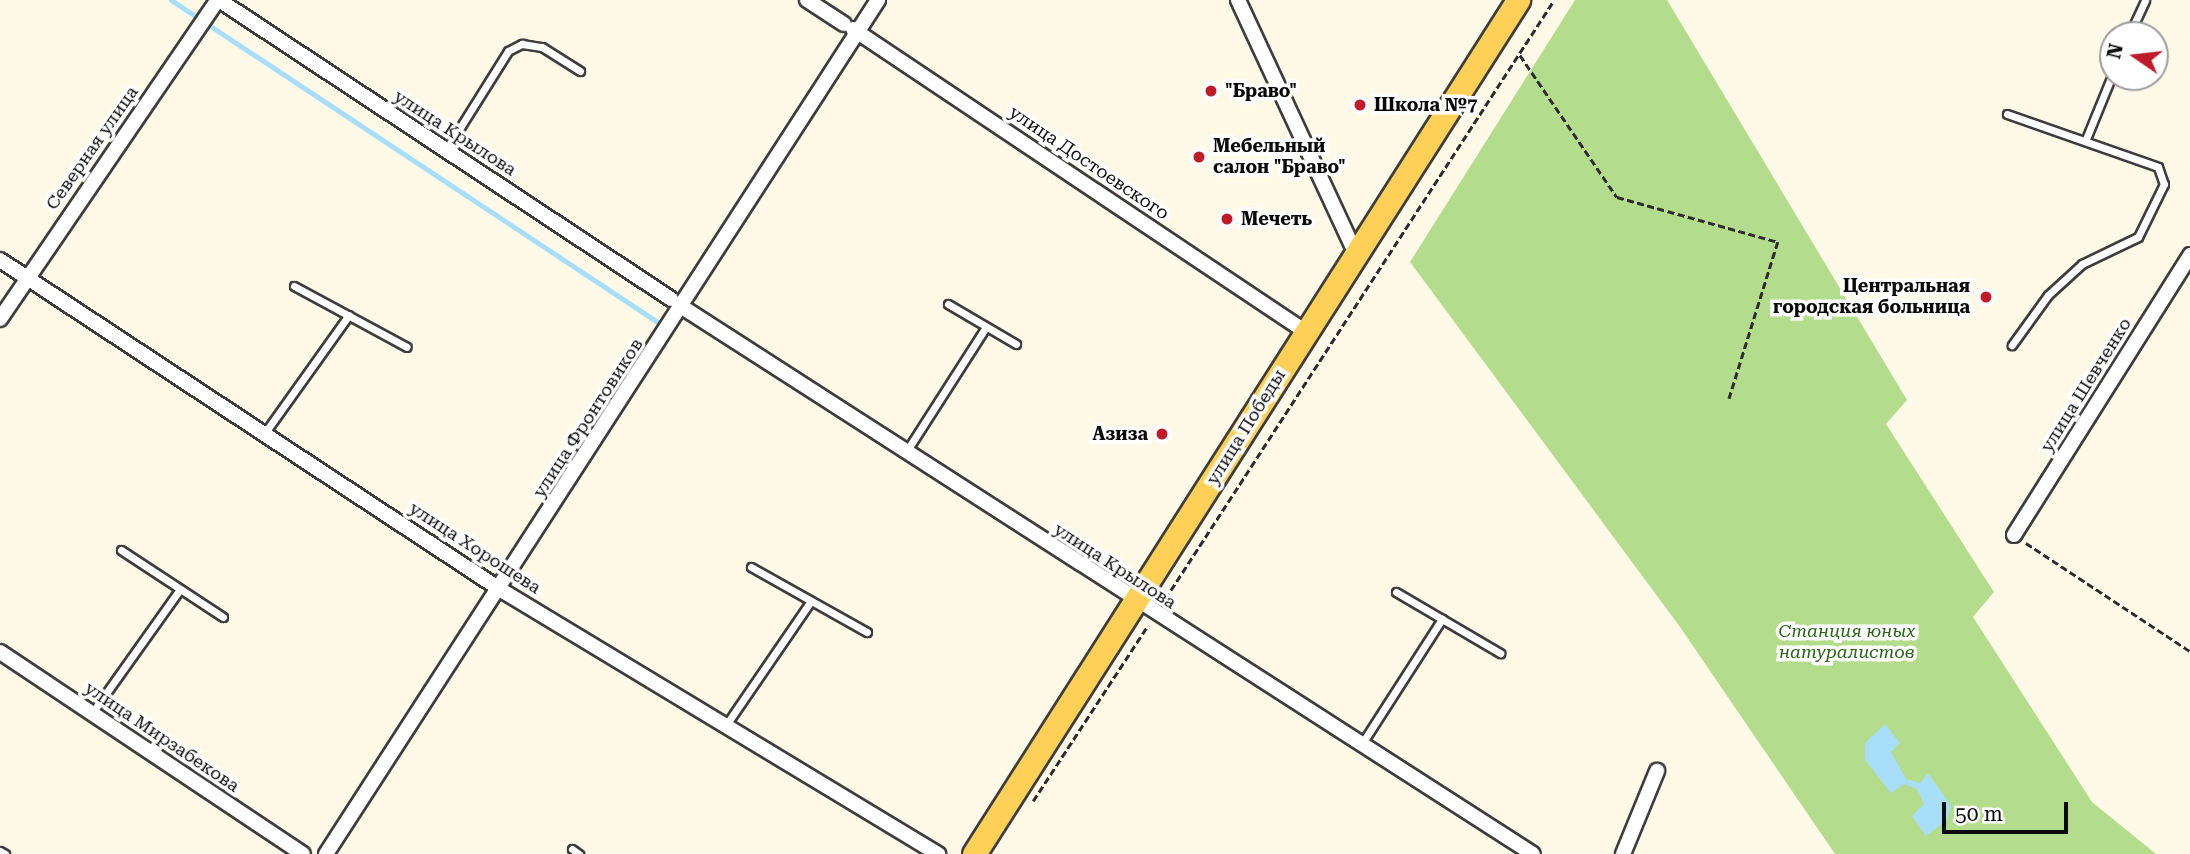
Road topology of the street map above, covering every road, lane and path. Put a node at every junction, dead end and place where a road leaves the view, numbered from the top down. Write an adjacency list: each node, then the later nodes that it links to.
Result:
1 (218, 0): 15 (street, улица Крылова); 19 (street, Северная улица)
2 (807, 0): 9 (street, улица Достоевского)
3 (878, 0): 9 (street, улица Фронтовиков)
4 (1238, 0): 16 (street)
5 (1516, 0): 16 (main road, улица Победы)
6 (1554, 0): 10 (path)
7 (2146, 0): 8 (lane)
8 (2136, 21)
9 (852, 28): 21 (street, улица Фронтовиков); 26 (street, улица Достоевского)
10 (1520, 55): 30 (path); 41 (path)
11 (580, 71): 15 (lane)
12 (2106, 91): 14 (lane)
13 (2007, 114): 14 (lane)
14 (2086, 139): 28 (lane)
15 (446, 150): 21 (street, улица Крылова)
16 (1356, 253): 26 (main road, улица Победы); 40 (main road, улица Победы)
17 (2190, 255): 33 (street, улица Шевченко)
18 (0, 260): 19 (street, улица Хорошева)
19 (27, 278): 24 (street, Северная улица); 31 (street, улица Хорошева)
20 (294, 286): 23 (lane)
21 (678, 303): 32 (street, улица Крылова); 37 (street, улица Фронтовиков)
22 (948, 304): 25 (lane)
23 (349, 315): 29 (lane); 31 (lane)
24 (0, 319)
25 (986, 327): 27 (lane); 32 (lane)
26 (1303, 330): 40 (main road, улица Победы)
27 (1016, 344)
28 (2012, 345)
29 (407, 347)
30 (1729, 399)
31 (264, 434): 37 (street, улица Хорошева)
32 (906, 453): 40 (street, улица Крылова)
33 (2014, 535): 45 (path)
34 (121, 550): 36 (lane)
35 (751, 567): 39 (lane)
36 (180, 589): 42 (lane); 48 (lane)
37 (501, 590): 49 (street, улица Хорошева); 56 (street, улица Фронтовиков)
38 (1396, 592): 43 (lane)
39 (811, 601): 44 (lane); 49 (lane)
40 (1133, 601): 41 (street, улица Крылова); 58 (main road, улица Победы)
41 (1155, 615): 50 (street, улица Крылова); 52 (path)
42 (223, 617)
43 (1442, 619): 47 (lane); 50 (lane)
44 (867, 632)
45 (2190, 651)
46 (0, 652): 48 (street, улица Мирзабекова)
47 (1500, 653)
48 (92, 713): 55 (street, улица Мирзабекова)
49 (726, 726): 57 (street, улица Хорошева)
50 (1361, 745): 59 (street, улица Крылова)
51 (1657, 771): 60 (street)
52 (1028, 808)
53 (0, 850): 54 (lane)
54 (5, 854)
55 (303, 854)
56 (326, 854)
57 (938, 854)
58 (972, 854)
59 (1533, 854)
60 (1623, 854)

